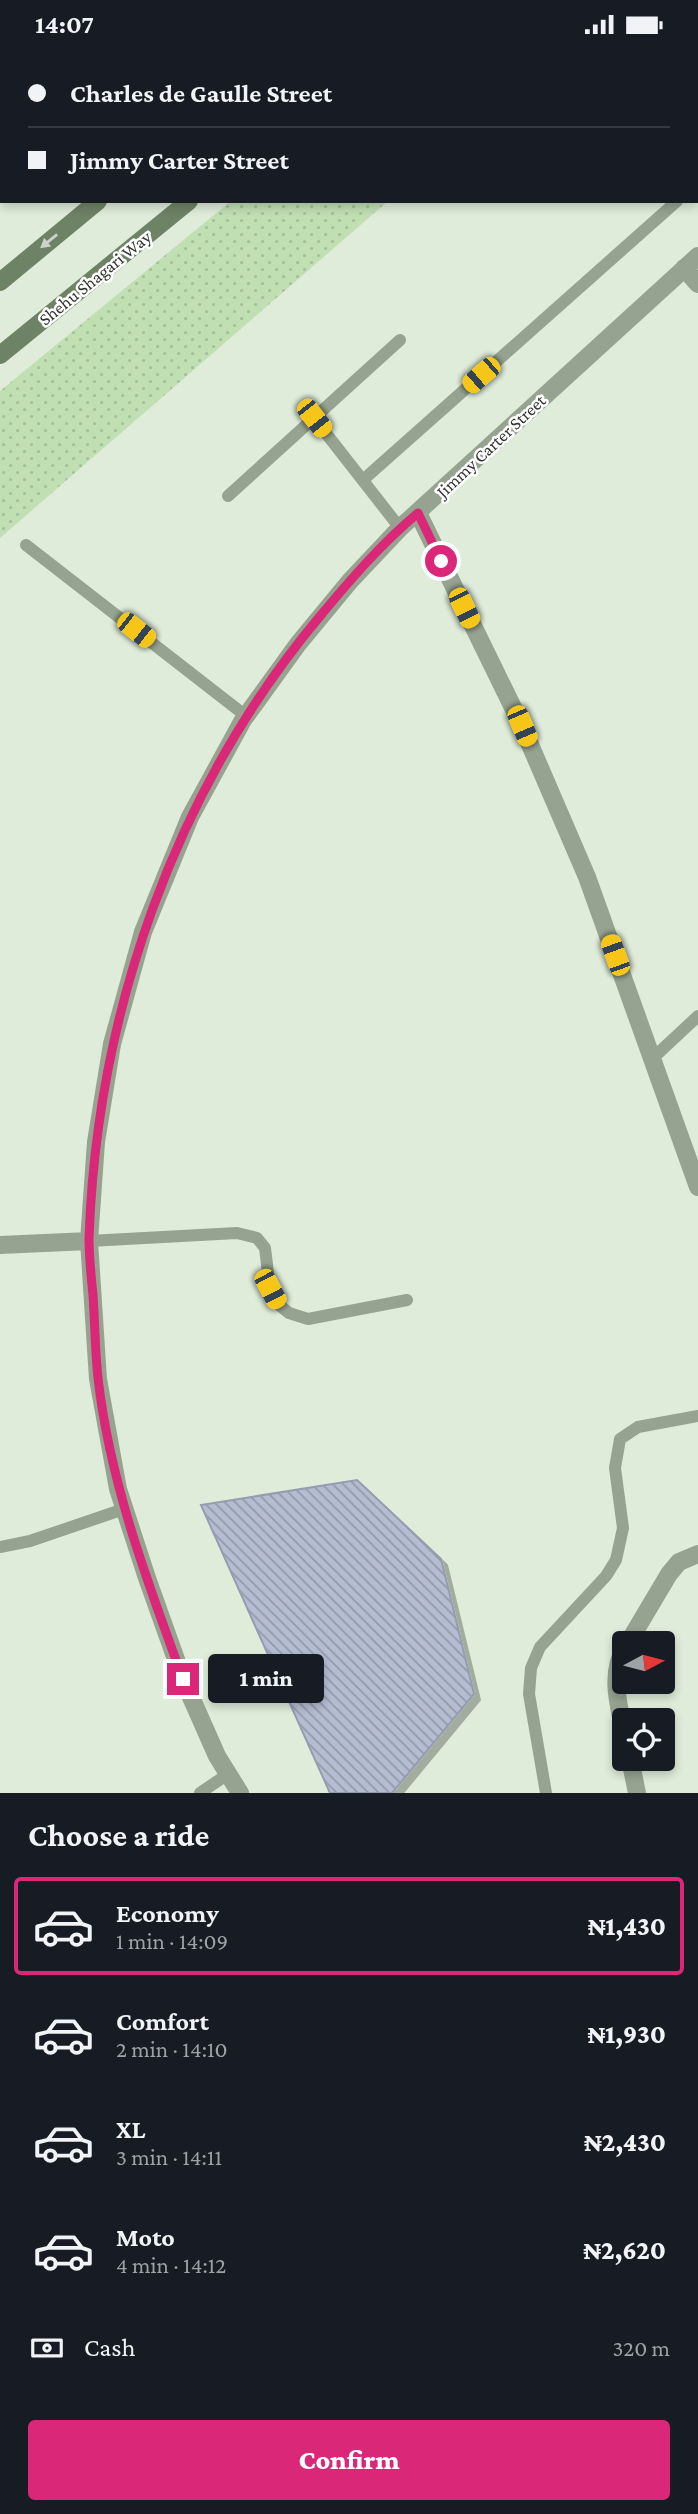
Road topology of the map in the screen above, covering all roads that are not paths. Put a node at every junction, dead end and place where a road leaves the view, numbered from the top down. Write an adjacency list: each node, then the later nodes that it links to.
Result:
1 (96, 203): 6 (main road, one-way to 6)
2 (187, 203): 9 (main road, Shehu Shagari Way)
3 (675, 203): 11 (lane)
4 (698, 255): 5 (street, Jimmy Carter Street)
5 (684, 268): 7 (street); 13 (street, Jimmy Carter Street)
6 (0, 282)
7 (698, 284)
8 (400, 340): 10 (lane)
9 (0, 355)
10 (314, 418): 11 (lane); 12 (lane)
11 (363, 480): 14 (lane)
12 (228, 496)
13 (418, 513): 14 (street, Jimmy Carter Street); 18 (street)
14 (400, 528): 16 (street, Jimmy Carter Street)
15 (26, 545): 16 (lane)
16 (246, 716): 20 (street, Jimmy Carter Street)
17 (698, 1016): 18 (lane)
18 (653, 1058): 19 (street)
19 (698, 1187)
20 (89, 1241): 21 (street); 22 (lane); 24 (street, Jimmy Carter Street)
21 (0, 1245)
22 (408, 1300)
23 (698, 1416): 32 (lane)
24 (124, 1509): 25 (lane); 29 (street, Jimmy Carter Street)
25 (0, 1548)
26 (698, 1554): 27 (street)
27 (635, 1631)
28 (632, 1771): 33 (street)
29 (228, 1774): 30 (lane); 31 (street, Jimmy Carter Street)
30 (200, 1793)
31 (240, 1793)
32 (546, 1793)
33 (637, 1793)

